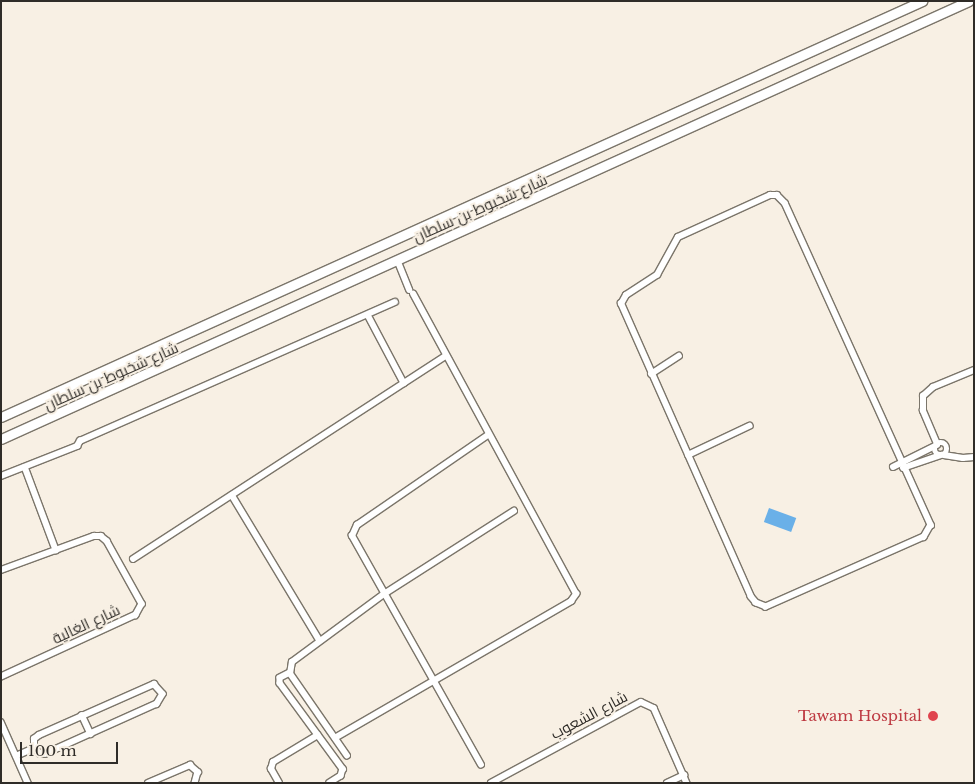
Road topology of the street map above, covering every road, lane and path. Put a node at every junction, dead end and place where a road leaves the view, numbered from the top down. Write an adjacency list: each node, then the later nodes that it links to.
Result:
1 (922, 1): 11 (main road, شارع شخبوط بن سلطان)
2 (969, 1): 3 (main road, شارع شخبوط بن سلطان)
3 (398, 261): 6 (street); 14 (main road, شارع شخبوط بن سلطان)
4 (395, 302): 5 (street)
5 (368, 314): 10 (street); 20 (street)
6 (446, 356): 10 (street); 13 (street)
7 (679, 356): 9 (street)
8 (974, 370): 15 (street)
9 (651, 374): 17 (street); 19 (street)
10 (404, 383): 23 (street)
11 (1, 417)
12 (749, 426): 17 (street)
13 (488, 435): 28 (street); 32 (street)
14 (1, 439)
15 (939, 444): 16 (street); 16 (street); 19 (street)
16 (944, 453): 18 (street); 19 (street)
17 (688, 455): 19 (street)
18 (974, 456)
19 (905, 465): 21 (street)
20 (25, 467): 22 (street); 25 (street)
21 (893, 469)
22 (1, 476)
23 (232, 494): 26 (street); 29 (street)
24 (514, 511): 28 (street)
25 (56, 550): 27 (street, شارع الغالية); 31 (street, شارع الغالية)
26 (132, 559)
27 (1, 570)
28 (384, 594): 29 (street); 32 (street)
29 (320, 641): 30 (street)
30 (290, 672): 36 (street); 37 (street)
31 (1, 677)
32 (433, 681): 37 (street); 41 (street)
33 (82, 715): 35 (street); 35 (street); 38 (street)
34 (1, 722): 39 (street)
35 (91, 734): 38 (street)
36 (318, 735): 46 (street); 47 (street)
37 (334, 738): 40 (street)
38 (34, 748): 39 (street)
39 (16, 756): 43 (street)
40 (347, 756)
41 (481, 765)
42 (684, 775): 48 (street, شارع الشعوب); 49 (street); 50 (street, شارع الشعوب)
43 (28, 783)
44 (148, 783): 45 (street)
45 (195, 783)
46 (279, 783)
47 (330, 783)
48 (491, 783)
49 (667, 783)
50 (687, 783)

